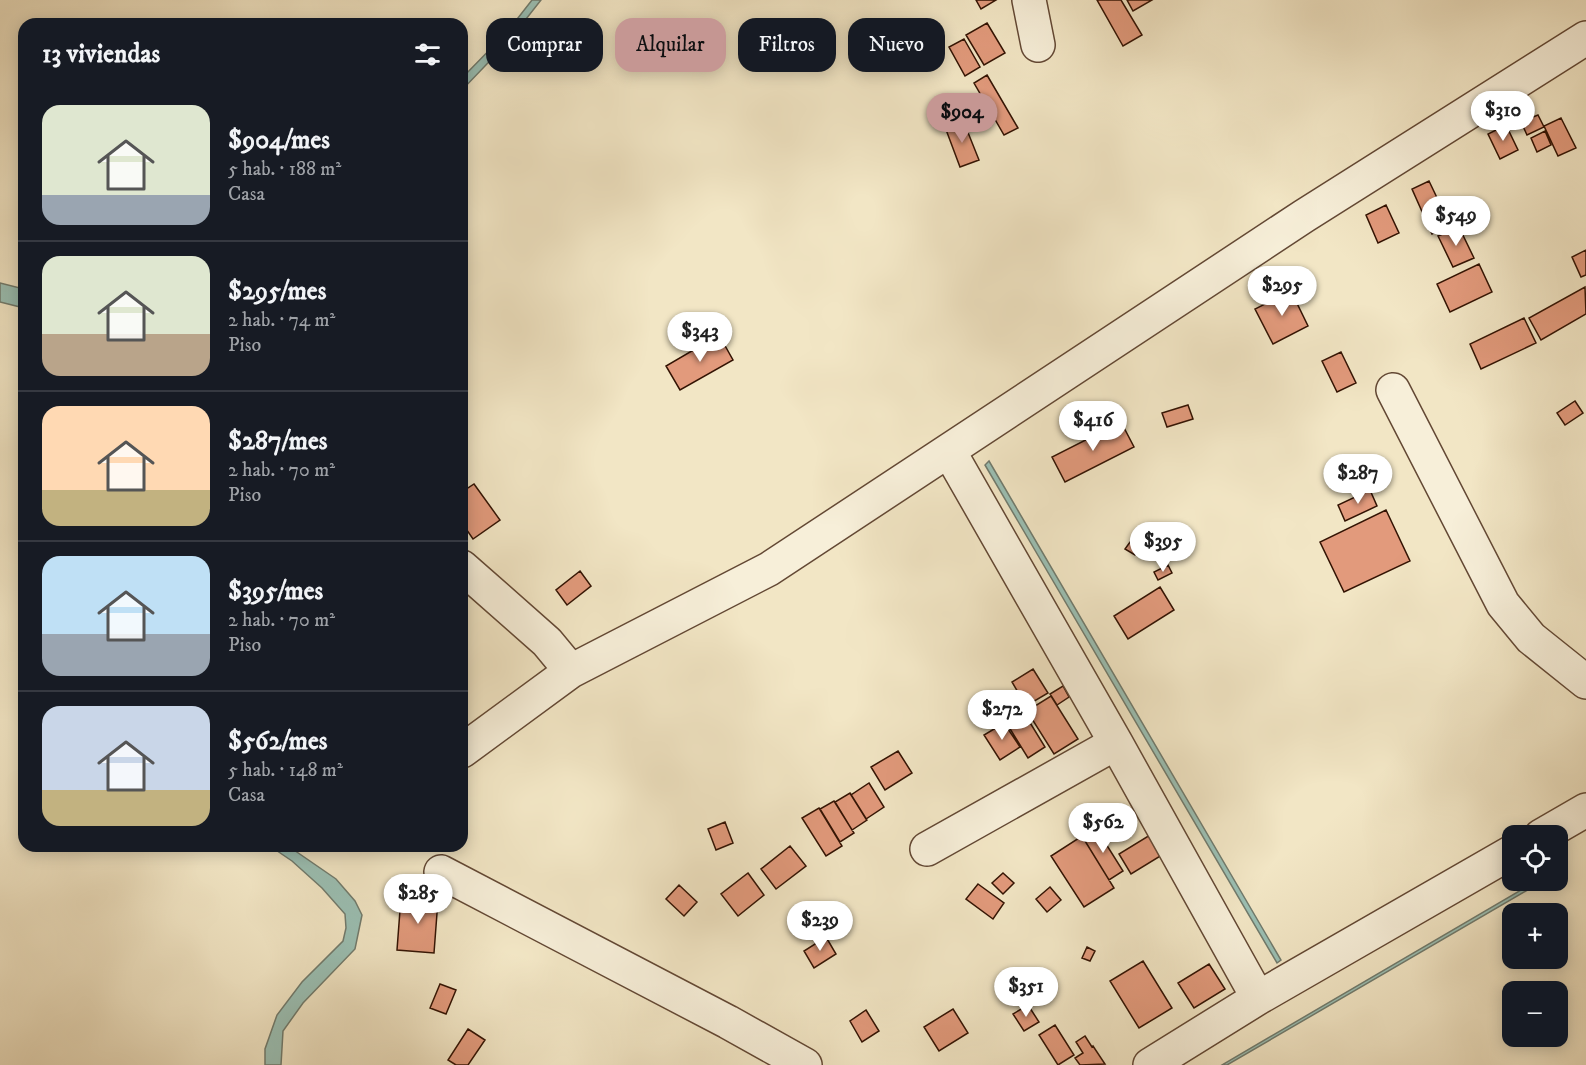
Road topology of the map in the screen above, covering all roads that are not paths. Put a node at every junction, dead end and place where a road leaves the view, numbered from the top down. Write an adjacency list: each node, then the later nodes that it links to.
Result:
1 (1029, 0): 3 (street)
2 (1586, 38): 5 (street)
3 (1038, 45)
4 (1394, 390): 8 (street)
5 (949, 451): 7 (street); 9 (street)
6 (468, 572): 7 (street)
7 (571, 671): 10 (street)
8 (1586, 682)
9 (1116, 743): 13 (street); 16 (street)
10 (468, 747)
11 (1586, 810): 12 (street)
12 (1560, 825)
13 (927, 849)
14 (1502, 858): 16 (street)
15 (441, 872): 17 (street)
16 (1258, 998): 18 (street)
17 (805, 1065)
18 (1150, 1065)

